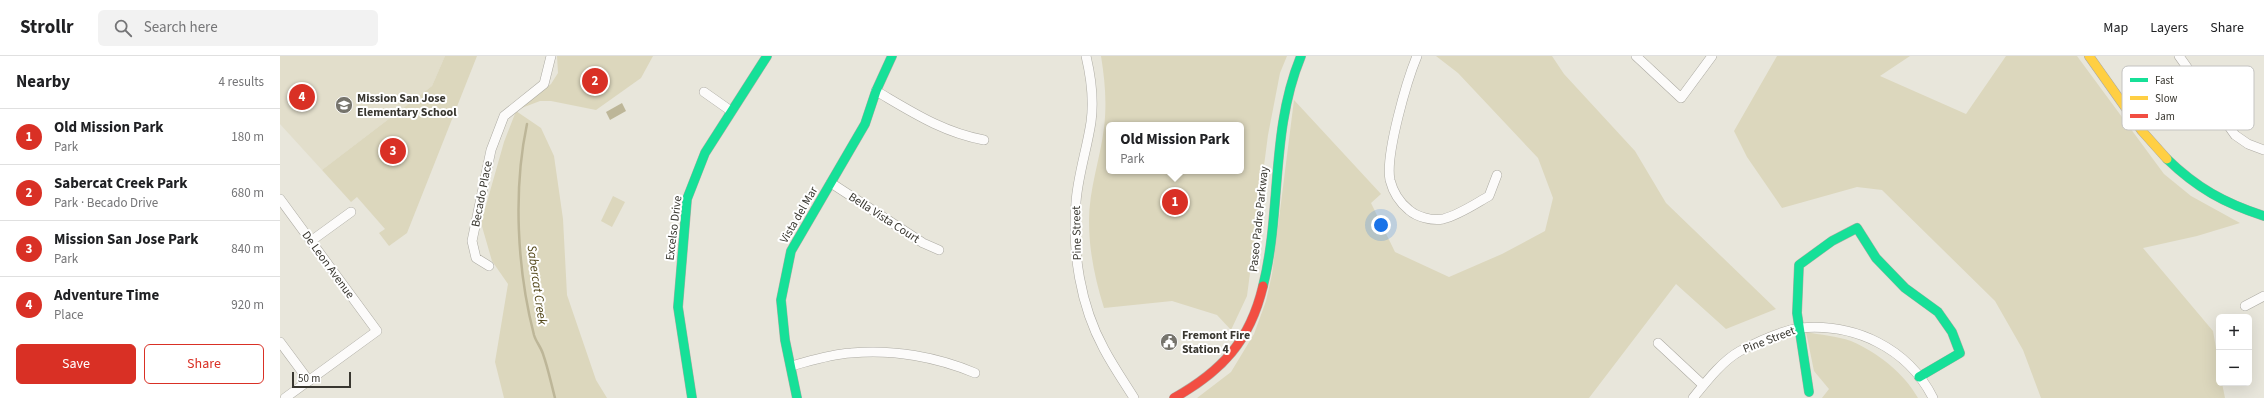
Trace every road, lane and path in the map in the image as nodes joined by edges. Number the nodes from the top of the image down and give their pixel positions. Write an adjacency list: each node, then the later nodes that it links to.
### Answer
1 (551, 56): 27 (street, Becado Place)
2 (767, 56): 15 (street, Excelso Drive)
3 (892, 56): 12 (street, Vista del Mar)
4 (1086, 56): 42 (street, Pine Street)
5 (1301, 56): 43 (street, Paseo Padre Parkway)
6 (1417, 56): 20 (street)
7 (1636, 56): 8 (street)
8 (1712, 56)
9 (2089, 56): 14 (street)
10 (2179, 56): 11 (street)
11 (2186, 66)
12 (876, 91): 18 (street); 21 (street, Vista del Mar)
13 (704, 92): 15 (street)
14 (2122, 103)
15 (731, 111): 40 (street, Excelso Drive)
16 (2141, 130): 24 (street)
17 (2231, 130): 19 (street)
18 (984, 140)
19 (2264, 150)
20 (1497, 175)
21 (831, 183): 26 (street, Bella Vista Court); 33 (street, Vista del Mar)
22 (280, 199): 25 (street, De Leon Avenue)
23 (351, 212): 25 (street)
24 (2264, 216)
25 (311, 241): 36 (street, De Leon Avenue)
26 (938, 250)
27 (489, 266)
28 (2264, 296): 29 (street)
29 (2245, 306)
30 (1798, 328): 35 (street, Pine Street); 35 (street); 37 (street, Pine Street); 38 (street)
31 (280, 342): 36 (street)
32 (1658, 343): 37 (street)
33 (791, 366): 34 (street); 41 (street, Vista del Mar)
34 (975, 373)
35 (1919, 376): 45 (street, Pine Street)
36 (309, 380): 39 (street)
37 (1703, 385): 44 (street, Pine Street)
38 (1809, 392)
39 (285, 398)
40 (692, 398)
41 (797, 398)
42 (1134, 398)
43 (1174, 398)
44 (1693, 398)
45 (1933, 398)

